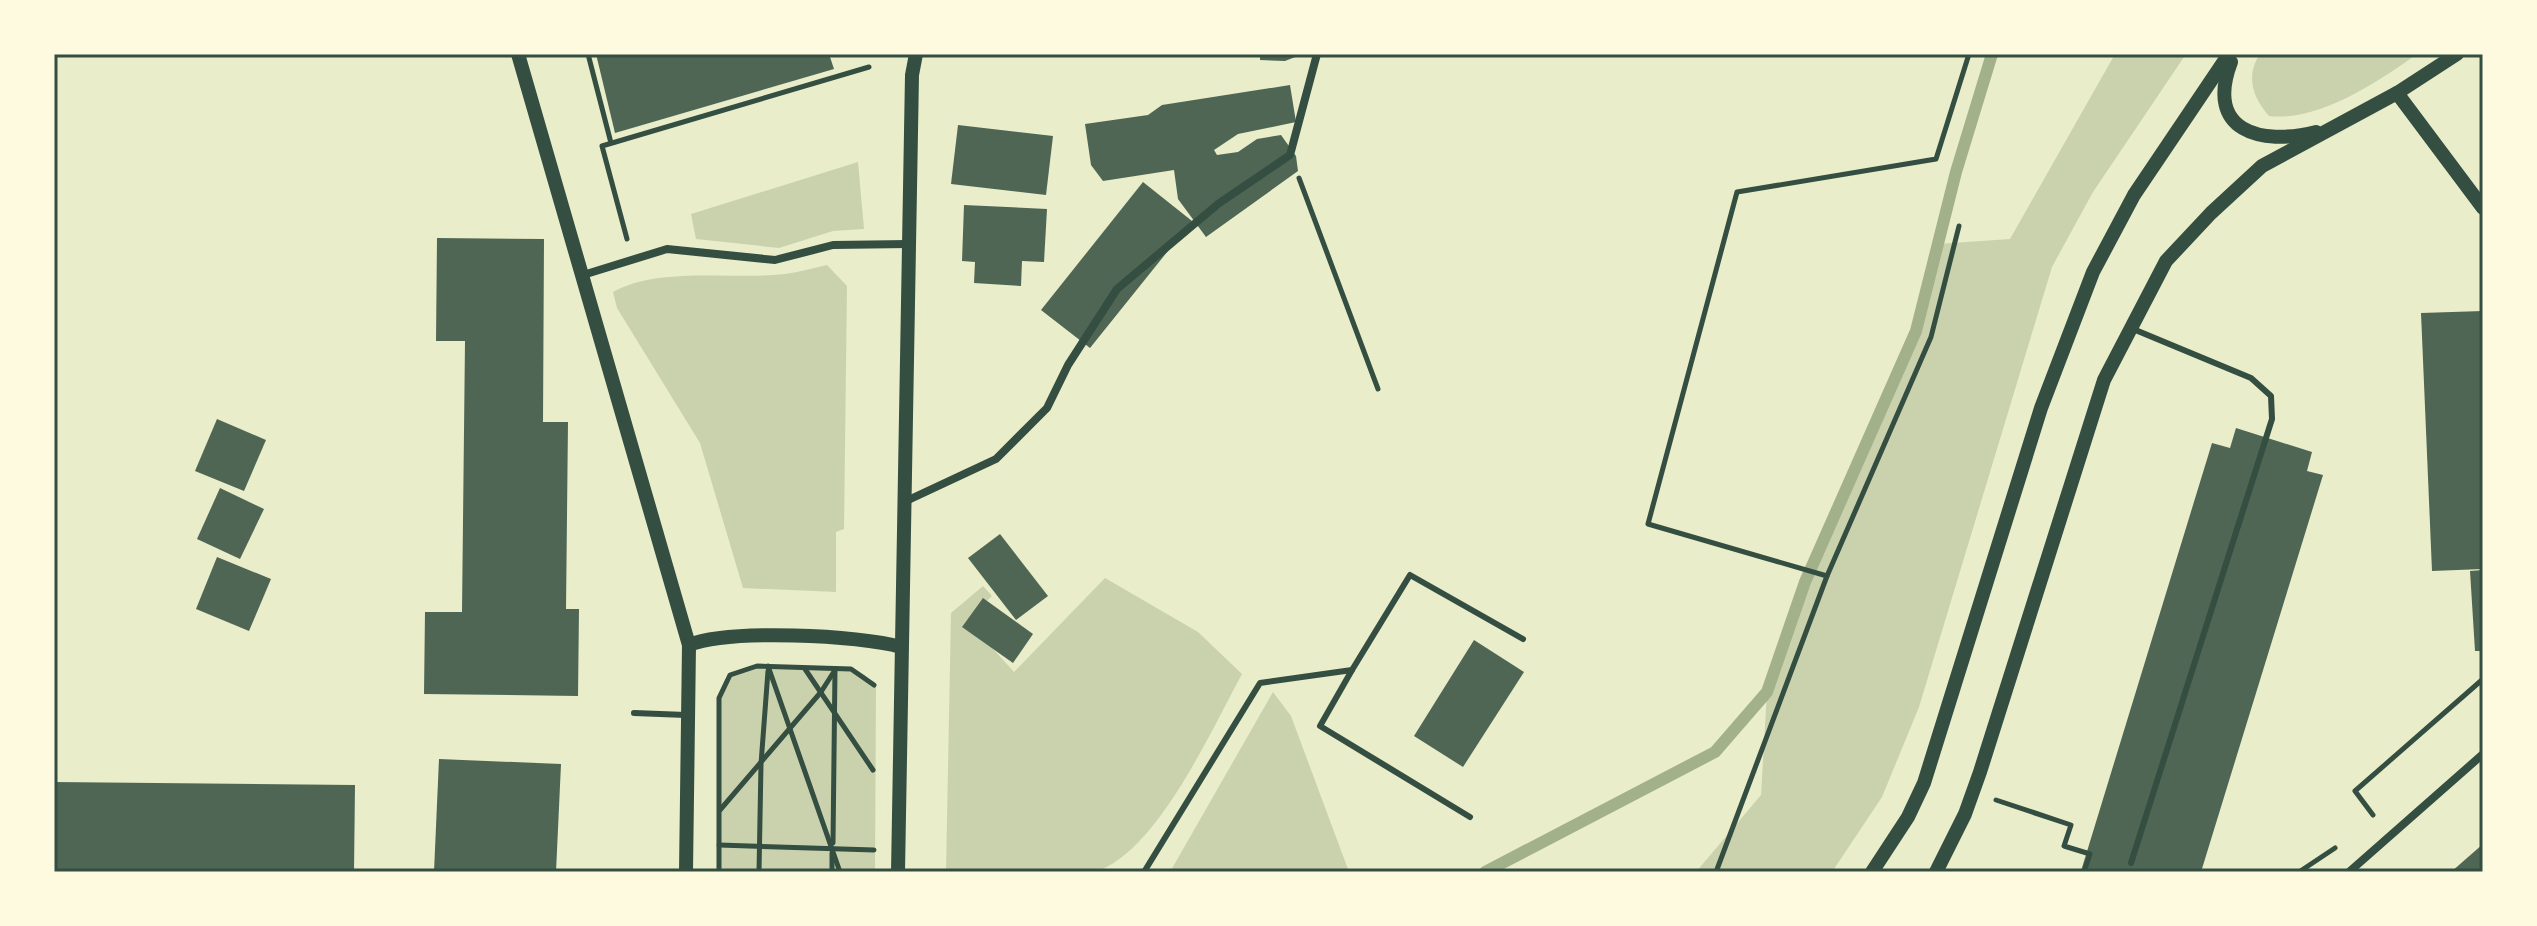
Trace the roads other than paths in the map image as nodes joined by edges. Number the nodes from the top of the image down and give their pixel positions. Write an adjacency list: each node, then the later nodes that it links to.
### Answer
1 (518, 54): 10 (street)
2 (916, 54): 9 (street)
3 (1317, 54): 12 (street)
4 (2232, 54): 7 (street); 25 (street)
5 (2457, 54): 6 (street)
6 (2397, 93): 7 (street); 8 (street)
7 (2335, 127): 11 (street)
8 (2483, 208)
9 (908, 244): 10 (street); 12 (street)
10 (583, 275): 14 (street)
11 (2129, 328): 21 (lane); 26 (street)
12 (903, 502): 15 (street)
13 (1523, 639): 16 (lane)
14 (689, 645): 15 (street); 18 (street)
15 (901, 647): 23 (street)
16 (1352, 670): 20 (lane); 24 (lane)
17 (634, 713): 18 (lane)
18 (688, 715): 22 (street)
19 (2483, 754): 27 (street)
20 (1470, 817)
21 (2131, 863)
22 (686, 872)
23 (898, 872)
24 (1144, 872)
25 (1872, 872)
26 (1936, 872)
27 (2349, 872)

